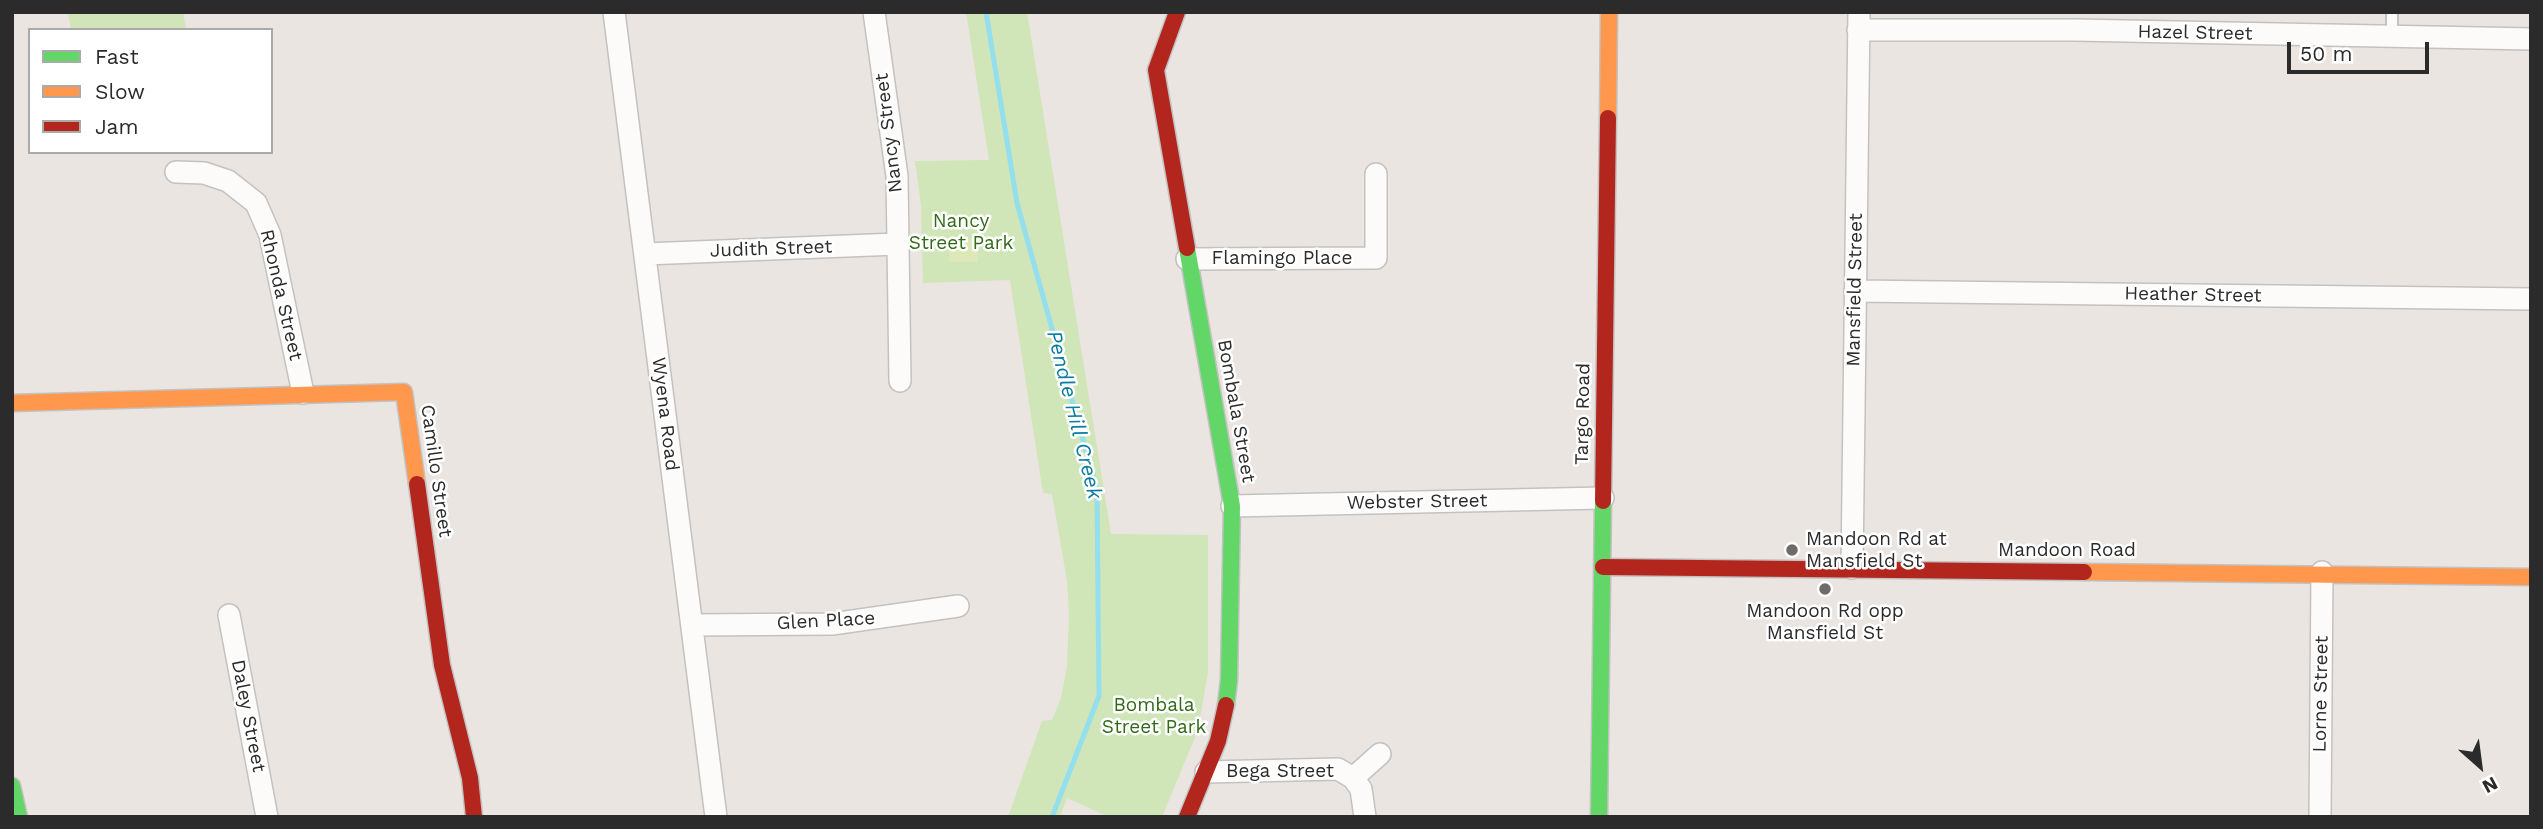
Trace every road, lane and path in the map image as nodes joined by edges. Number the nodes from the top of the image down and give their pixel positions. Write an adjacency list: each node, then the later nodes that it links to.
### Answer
1 (614, 12): 13 (street, Wyena Road)
2 (874, 12): 12 (street, Nancy Street)
3 (1177, 12): 14 (street, Bombala Street)
4 (1609, 12): 20 (street, Targo Road)
5 (2392, 12): 8 (lane)
6 (1858, 21): 7 (street, Hazel Street); 15 (street, Mansfield Street)
7 (2075, 21): 8 (street, Hazel Street)
8 (2392, 38): 9 (street, Hazel Street)
9 (2531, 39)
10 (176, 172): 18 (street, Rhonda Street)
11 (1376, 174): 14 (street, Flamingo Place)
12 (897, 244): 13 (street, Judith Street); 17 (street, Nancy Street)
13 (645, 254): 28 (street, Wyena Road)
14 (1187, 259): 21 (street, Bombala Street)
15 (1855, 291): 16 (street, Heather Street); 23 (street, Mansfield Street)
16 (2531, 299)
17 (900, 380)
18 (303, 393): 19 (street, Camillo Street); 35 (street, Camillo Street)
19 (12, 403)
20 (1603, 498): 21 (street, Webster Street); 22 (street, Targo Road)
21 (1232, 506): 30 (street, Bombala Street)
22 (1603, 567): 23 (street, Mandoon Road); 39 (street, Targo Road)
23 (1852, 568): 24 (street, Mandoon Road)
24 (2322, 572): 25 (street, Mandoon Road); 40 (street, Lorne Street)
25 (2531, 577)
26 (958, 607): 28 (street, Glen Place)
27 (229, 615): 34 (street, Daley Street)
28 (692, 625): 36 (street, Wyena Road)
29 (1380, 754): 31 (street, Bega Street)
30 (1206, 772): 31 (street, Bega Street); 37 (street, Bombala Street)
31 (1353, 778): 38 (street, Bega Street)
32 (12, 786): 33 (street)
33 (19, 817)
34 (267, 817)
35 (474, 817)
36 (716, 817)
37 (1187, 817)
38 (1365, 817)
39 (1599, 817)
40 (2320, 817)

